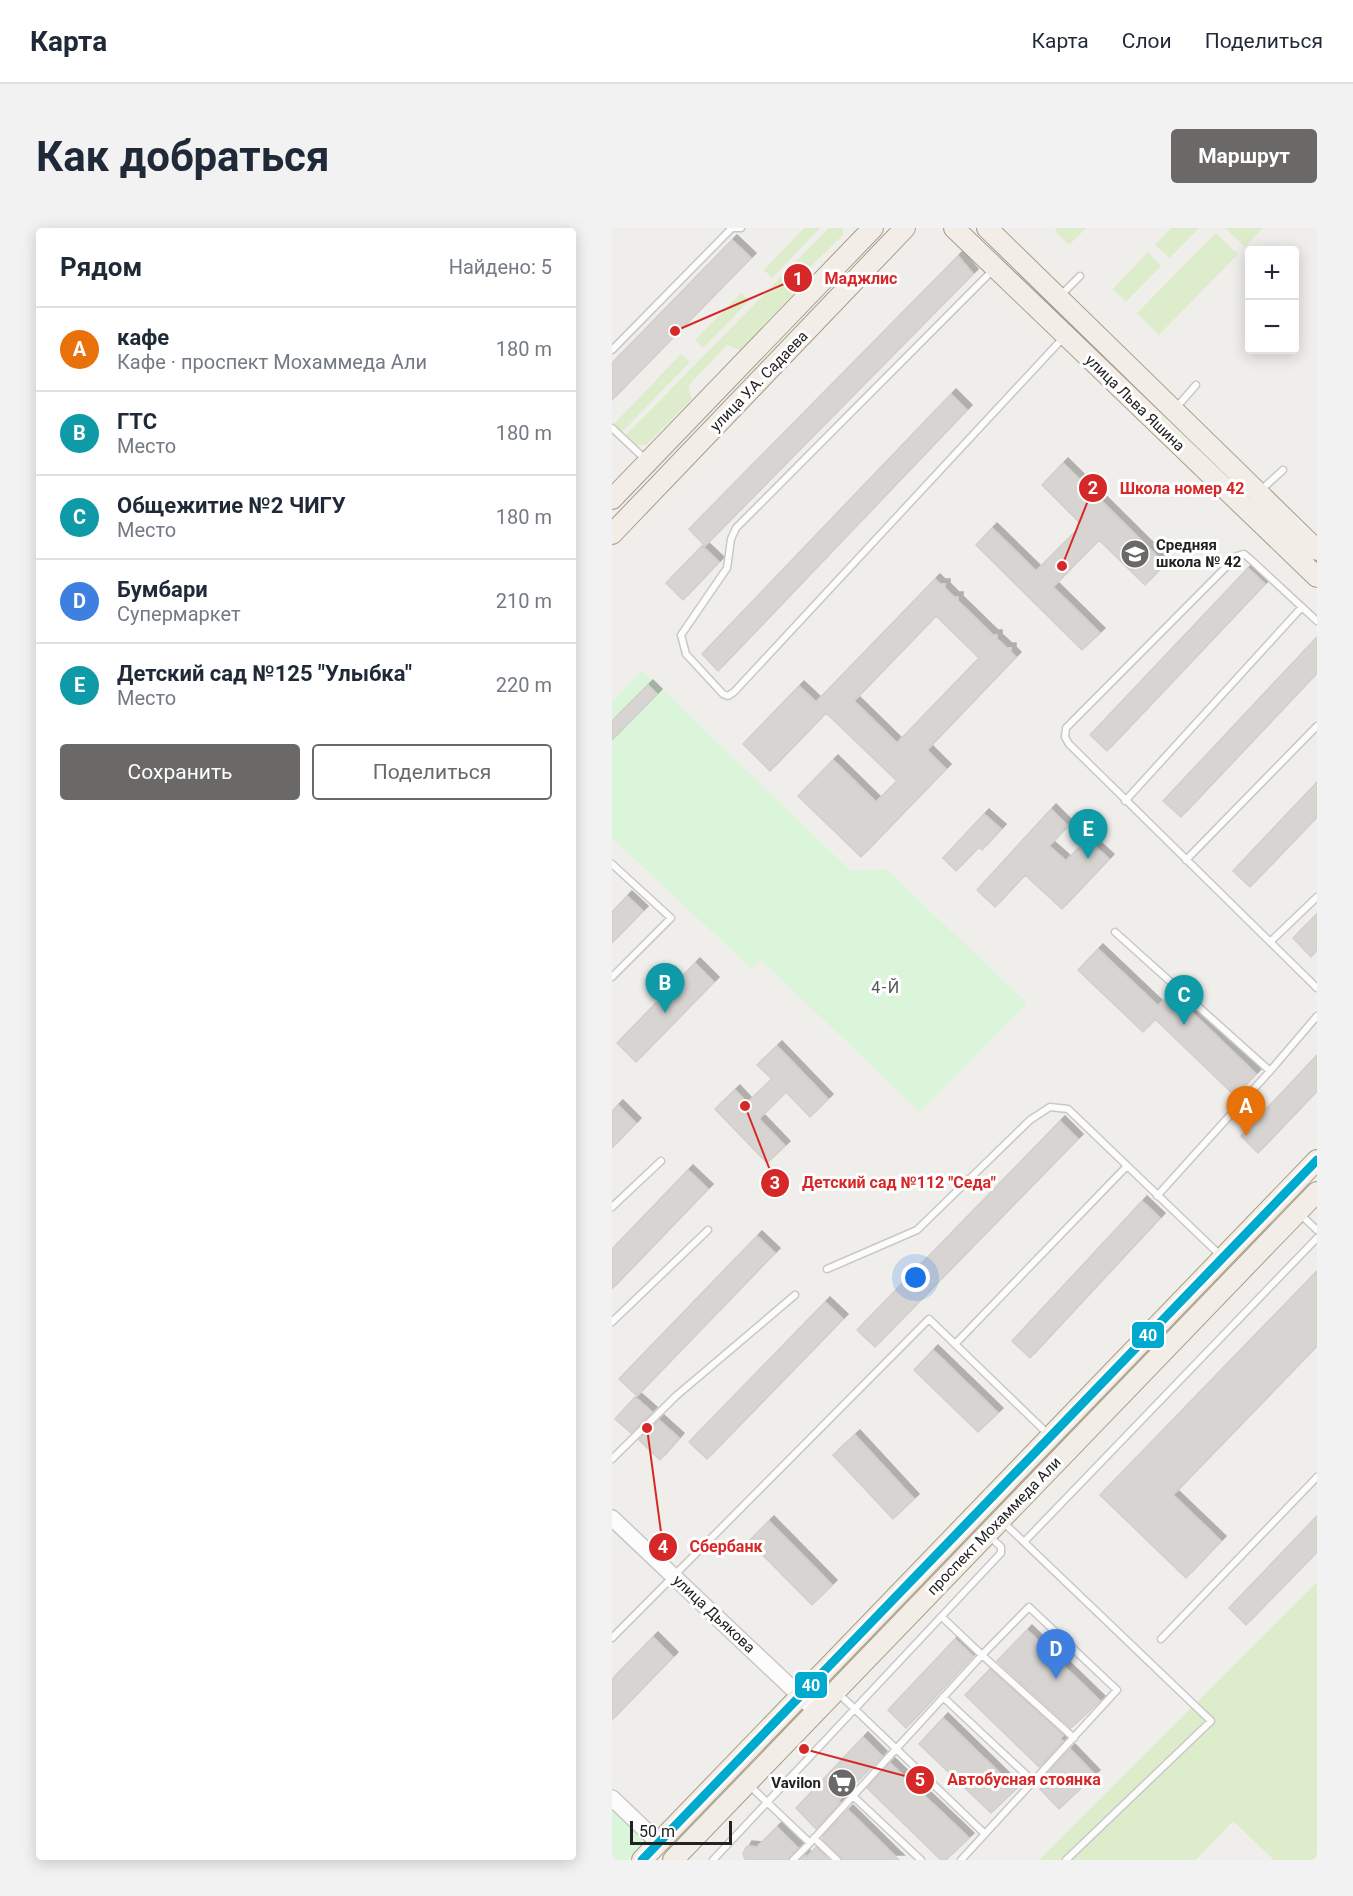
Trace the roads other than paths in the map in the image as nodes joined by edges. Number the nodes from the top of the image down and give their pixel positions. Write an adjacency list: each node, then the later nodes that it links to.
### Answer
1 (730, 228): 2 (lane); 11 (lane)
2 (741, 228)
3 (873, 228): 15 (main road, улица У.А. Садаева)
4 (905, 228): 19 (main road, улица У.А. Садаева)
5 (954, 228): 7 (main road, улица Льва Яшина)
6 (987, 228): 9 (main road, улица Льва Яшина)
7 (995, 268): 10 (main road, улица Льва Яшина); 10 (lane)
8 (1080, 276): 9 (lane)
9 (1058, 298): 13 (main road, улица Льва Яшина)
10 (1065, 335): 21 (main road, улица Льва Яшина)
11 (612, 350)
12 (1196, 386): 13 (lane)
13 (1174, 410): 17 (main road, улица Льва Яшина)
14 (612, 428): 15 (lane)
15 (648, 462): 18 (main road, улица У.А. Садаева)
16 (1283, 470): 17 (lane)
17 (1258, 492): 20 (main road, улица Льва Яшина)
18 (612, 499)
19 (612, 534)
20 (1317, 550)
21 (1317, 578)
22 (1302, 608): 23 (lane); 25 (lane); 25 (lane)
23 (1317, 621)
24 (1317, 726): 26 (lane)
25 (1125, 801): 26 (lane)
26 (1186, 860): 30 (lane)
27 (612, 864): 31 (lane)
28 (1317, 897): 30 (lane)
29 (1115, 932): 34 (lane)
30 (1270, 942): 32 (lane)
31 (612, 977)
32 (1317, 988)
33 (1317, 1016): 34 (lane)
34 (1270, 1071): 39 (lane)
35 (1317, 1160): 45 (main road, проспект Мохаммеда Али)
36 (661, 1161): 40 (lane)
37 (1126, 1167): 39 (lane); 46 (lane); 49 (lane)
38 (1317, 1192): 41 (main road, проспект Мохаммеда Али)
39 (1157, 1196): 45 (lane)
40 (612, 1207)
41 (1298, 1212): 43 (lane); 54 (main road, проспект Мохаммеда Али)
42 (708, 1230): 48 (lane)
43 (1317, 1230)
44 (1317, 1239): 56 (lane)
45 (1222, 1258): 50 (main road, проспект Мохаммеда Али)
46 (827, 1269)
47 (795, 1295): 51 (lane)
48 (612, 1322)
49 (956, 1343): 50 (lane); 57 (lane)
50 (1049, 1436): 63 (main road, проспект Мохаммеда Али)
51 (612, 1459)
52 (1317, 1477): 60 (lane)
53 (612, 1518): 57 (street, улица Дьякова)
54 (1001, 1520): 55 (main road, проспект Мохаммеда Али); 56 (lane)
55 (987, 1534): 58 (lane); 62 (main road, проспект Мохаммеда Али)
56 (1024, 1542): 84 (lane)
57 (674, 1577): 59 (lane); 63 (street, улица Дьякова)
58 (942, 1617): 61 (lane); 65 (lane)
59 (612, 1638)
60 (1161, 1640)
61 (982, 1655): 64 (lane); 67 (lane); 67 (lane)
62 (836, 1691): 65 (lane); 66 (main road, проспект Мохаммеда Али)
63 (799, 1695): 66 (street, улица Дьякова); 76 (main road, проспект Мохаммеда Али)
64 (943, 1697): 68 (lane); 69 (lane)
65 (855, 1709): 68 (lane); 73 (lane)
66 (816, 1711): 70 (main road, проспект Мохаммеда Али)
67 (1074, 1738): 69 (lane)
68 (896, 1749): 71 (lane); 74 (lane)
69 (1034, 1782): 74 (lane)
70 (747, 1783): 73 (lane); 78 (main road, проспект Мохаммеда Али)
71 (853, 1796): 75 (lane); 82 (lane)
72 (612, 1798): 76 (street)
73 (767, 1802): 75 (lane); 79 (lane)
74 (985, 1834): 83 (lane)
75 (812, 1840): 80 (lane); 81 (lane)
76 (658, 1843): 77 (main road, проспект Мохаммеда Али)
77 (642, 1860)
78 (672, 1860)
79 (713, 1860)
80 (793, 1860)
81 (837, 1860)
82 (921, 1860)
83 (961, 1860)
84 (1066, 1860)

